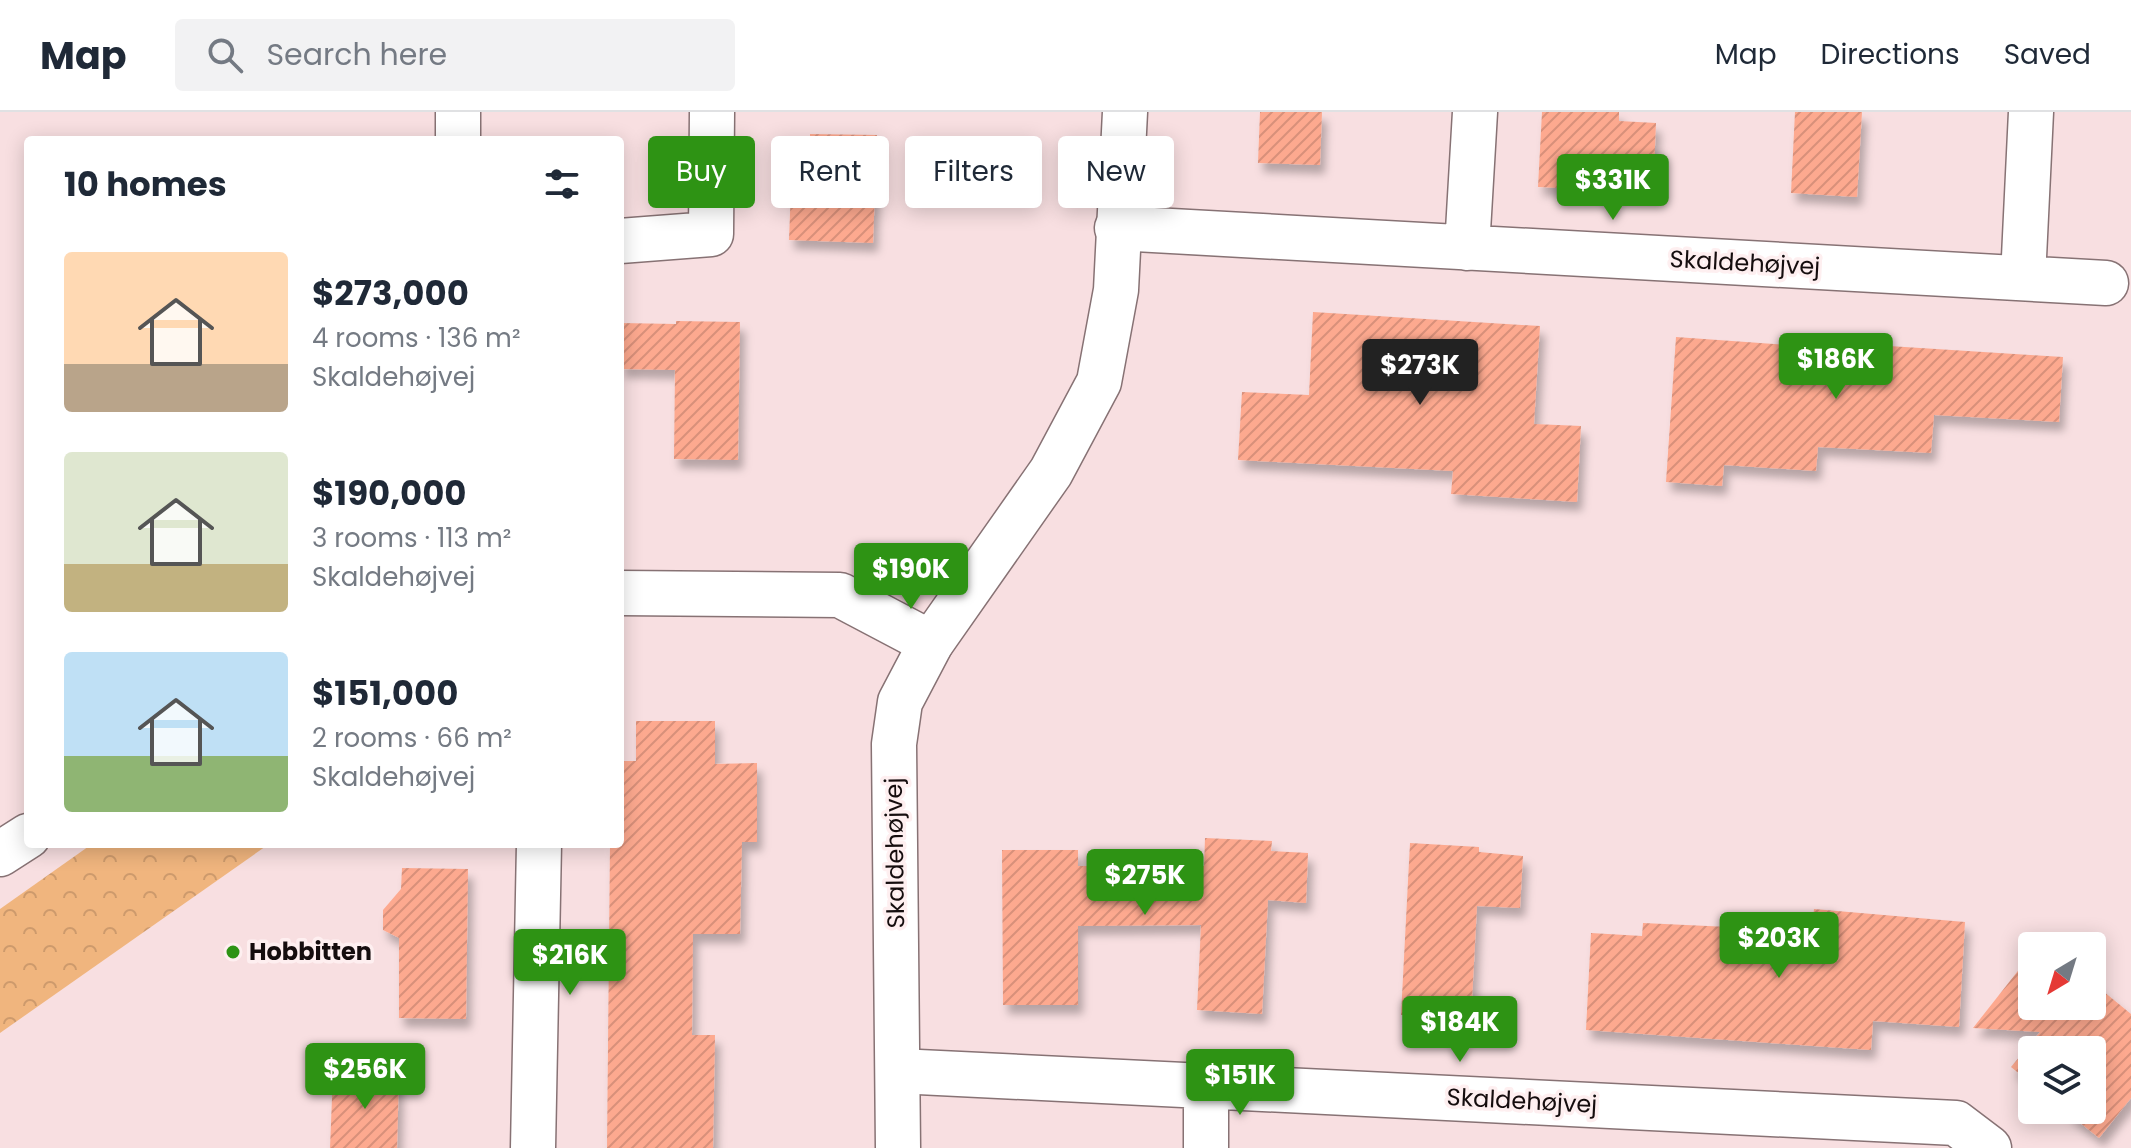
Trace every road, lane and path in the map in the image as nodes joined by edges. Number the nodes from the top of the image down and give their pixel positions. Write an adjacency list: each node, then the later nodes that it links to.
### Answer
1 (458, 112): 6 (street)
2 (712, 112): 8 (street)
3 (1125, 112): 7 (street, Skaldehøjvej)
4 (1475, 112): 9 (street)
5 (2031, 112): 10 (street)
6 (458, 136)
7 (1117, 228): 9 (street, Skaldehøjvej); 13 (street, Skaldehøjvej)
8 (624, 241)
9 (1467, 248): 10 (street, Skaldehøjvej)
10 (2023, 278): 11 (street, Skaldehøjvej)
11 (2106, 283)
12 (624, 593): 13 (street)
13 (931, 643): 17 (street, Skaldehøjvej)
14 (24, 839): 16 (street)
15 (539, 848): 20 (street)
16 (0, 854)
17 (898, 1071): 18 (street, Skaldehøjvej); 21 (street, Skaldehøjvej)
18 (1206, 1086): 19 (street, Skaldehøjvej); 22 (street)
19 (1838, 1133): 23 (street, Skaldehøjvej)
20 (533, 1148)
21 (898, 1148)
22 (1206, 1148)
23 (1989, 1148)

